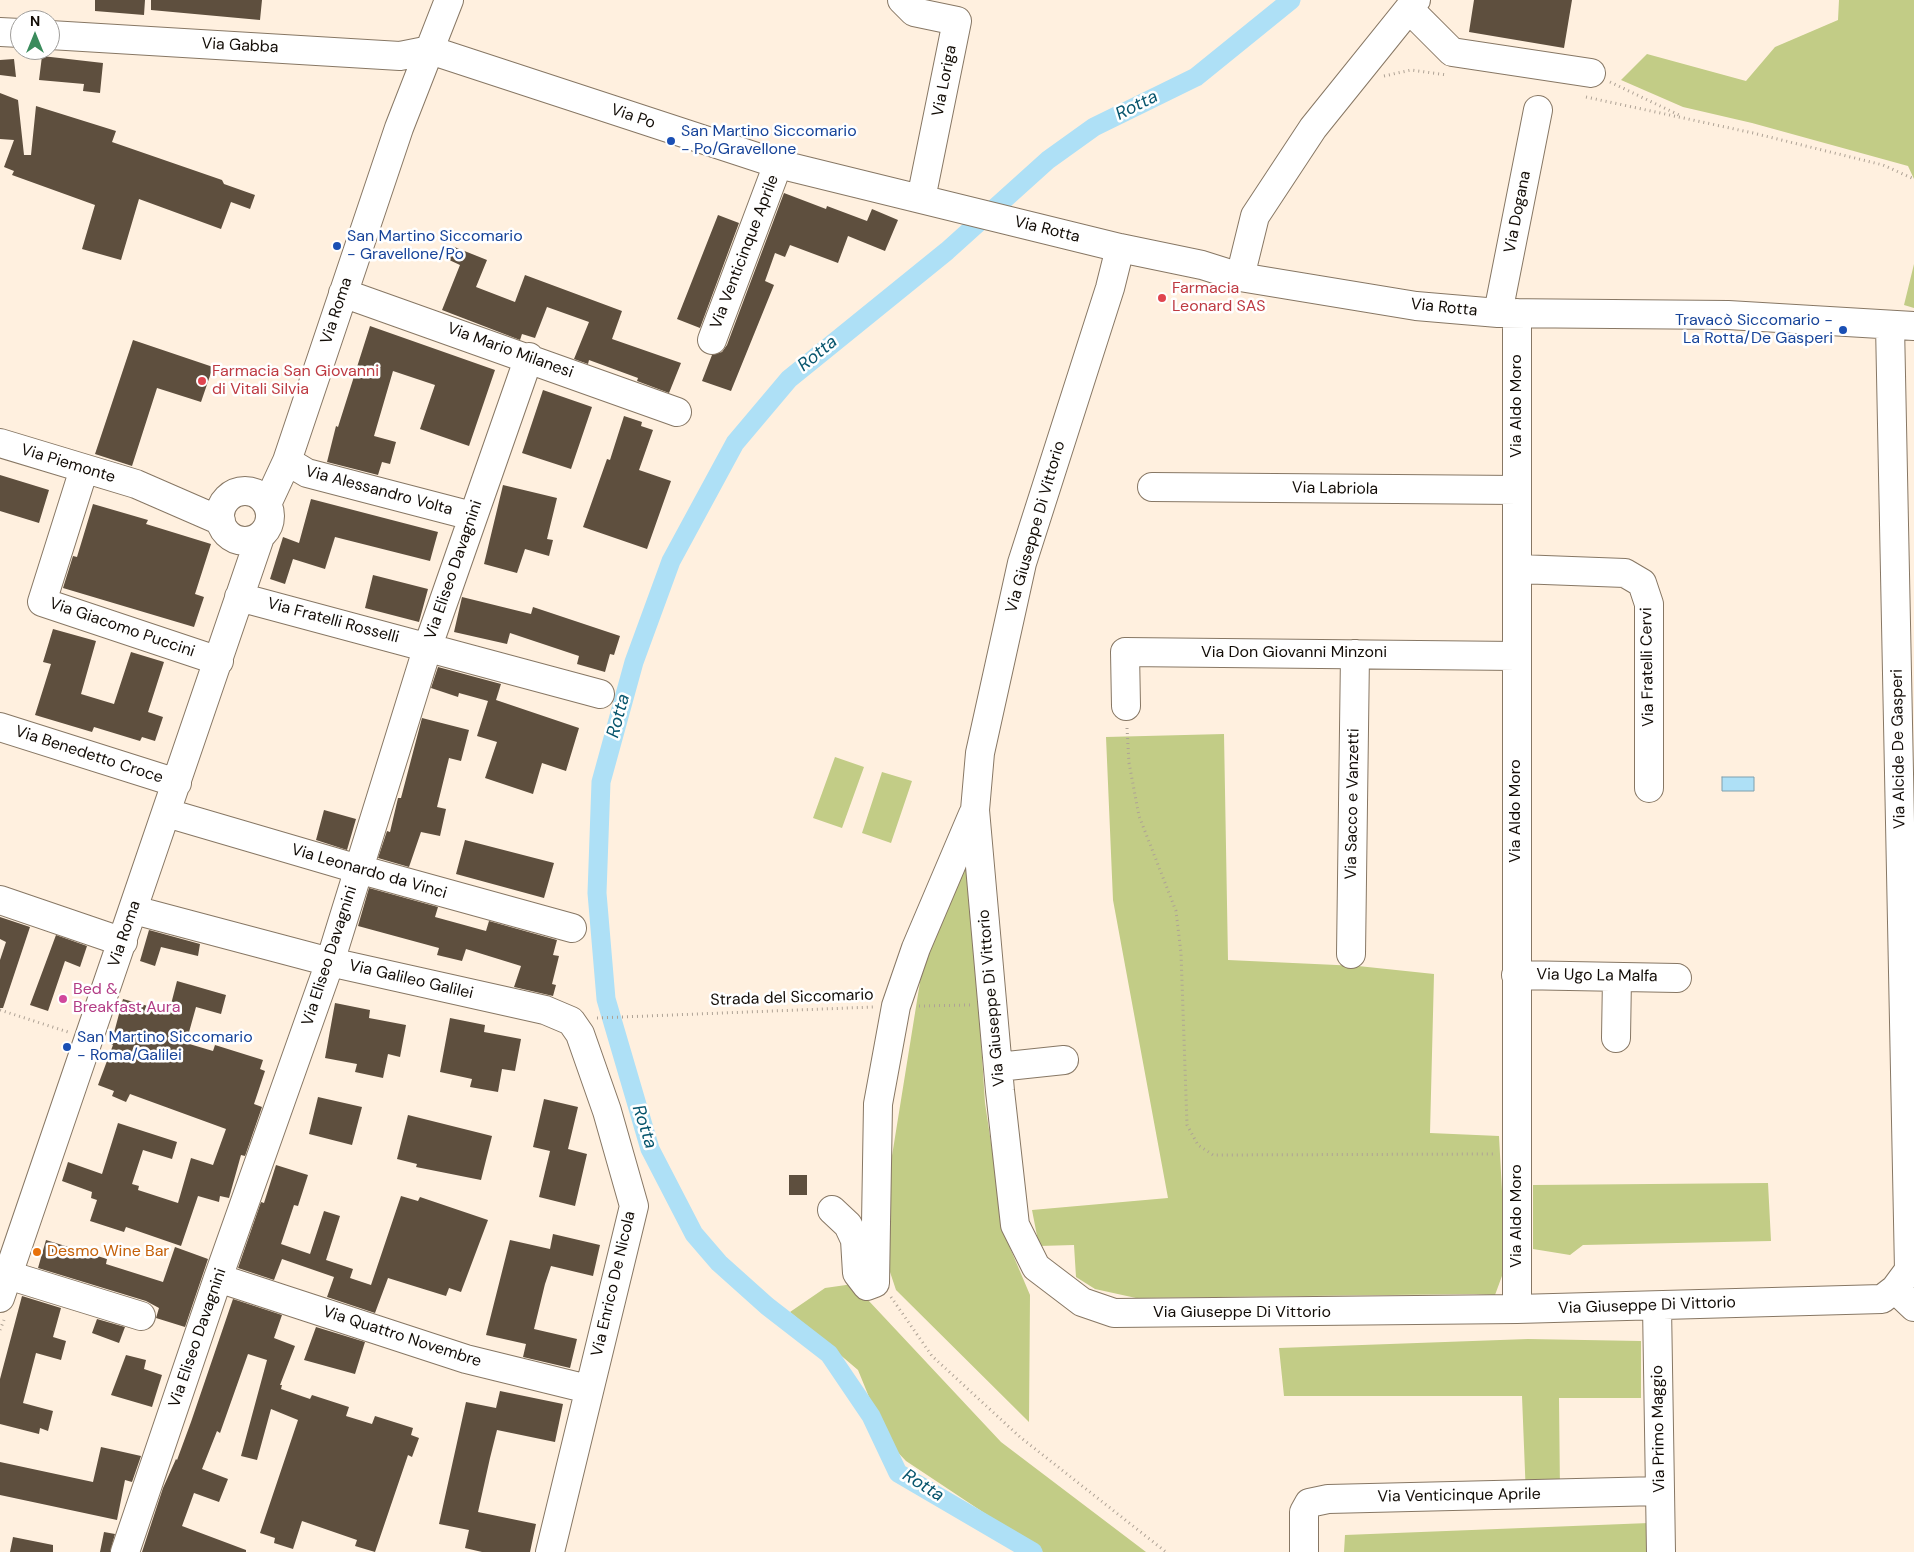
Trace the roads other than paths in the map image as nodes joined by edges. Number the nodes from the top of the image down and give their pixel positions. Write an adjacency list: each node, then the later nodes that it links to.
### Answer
1 (449, 0): 5 (street, Via Roma)
2 (902, 0): 9 (street, Via Loriga)
3 (1413, 4): 6 (street); 12 (street)
4 (60, 36): 5 (street, Via Gabba)
5 (430, 50): 8 (street, Via Po); 13 (street, Via Roma)
6 (1591, 73)
7 (1538, 110): 14 (street, Via Dogana)
8 (778, 164): 9 (street, Via Po); 16 (street, Via Venticinque Aprile)
9 (921, 199): 10 (street, Via Po)
10 (983, 214): 11 (street, Via Rotta)
11 (1120, 248): 12 (street, Via Rotta); 39 (street, Via Giuseppe Di Vittorio)
12 (1240, 276): 14 (street, Via Rotta)
13 (343, 293): 17 (street, Via Mario Milanesi); 20 (street, Via Roma)
14 (1508, 313): 15 (street, Via Rotta); 23 (street, Via Aldo Moro)
15 (1902, 326): 58 (street, Via Alcide De Gasperi)
16 (712, 340)
17 (529, 357): 18 (street, Via Mario Milanesi); 26 (street, Via Eliseo Davagnini)
18 (678, 412)
19 (0, 443): 21 (street, Via Piemonte)
20 (287, 461): 24 (street, Via Roma); 25 (street); 26 (street, Via Alessandro Volta)
21 (84, 469): 25 (street, Via Piemonte); 33 (street, Via Giacomo Puccini)
22 (1152, 487): 23 (street, Via Labriola)
23 (1517, 490): 28 (street, Via Aldo Moro)
24 (267, 504): 25 (street); 27 (street)
25 (230, 511): 27 (street); 29 (street, Via Roma)
26 (472, 516): 30 (street, Via Eliseo Davagnini)
27 (260, 536): 29 (street, Via Roma)
28 (1518, 569): 32 (street, Via Aldo Moro); 38 (street, Via Fratelli Cervi)
29 (239, 597): 30 (street, Via Fratelli Rosselli); 33 (street, Via Roma)
30 (428, 646): 34 (street, Via Fratelli Rosselli); 41 (street, Via Eliseo Davagnini)
31 (1355, 654): 32 (street, Via Don Giovanni Minzoni); 35 (street, Via Don Giovanni Minzoni); 46 (street, Via Sacco e Vanzetti)
32 (1516, 656): 48 (street, Via Aldo Moro)
33 (219, 661): 37 (street, Via Roma)
34 (600, 694)
35 (1126, 706)
36 (0, 727): 37 (street, Via Benedetto Croce)
37 (177, 783): 40 (street, Via Roma)
38 (1649, 788)
39 (975, 810): 54 (street, Via Giuseppe Di Vittorio); 55 (street, Via Giuseppe Di Vittorio)
40 (167, 813): 41 (street, Via Leonardo da Vinci); 43 (street, Via Roma)
41 (358, 869): 44 (street, Via Leonardo da Vinci); 47 (street, Via Eliseo Davagnini)
42 (0, 900): 45 (street)
43 (134, 910): 45 (street, Via Roma); 47 (street, Via Galileo Galilei)
44 (572, 928)
45 (123, 942): 57 (street, Via Roma)
46 (1351, 954)
47 (330, 962): 51 (street, Via Galileo Galilei); 56 (street, Via Eliseo Davagnini)
48 (1516, 975): 49 (street, Via Ugo La Malfa); 60 (street, Via Aldo Moro)
49 (1617, 977): 50 (street, Via Ugo La Malfa); 52 (street)
50 (1677, 978)
51 (581, 1020): 62 (street, Via Enrico De Nicola)
52 (1616, 1038)
53 (1064, 1060): 54 (street)
54 (998, 1067): 60 (street, Via Giuseppe Di Vittorio)
55 (832, 1210)
56 (218, 1278): 62 (street, Via Quattro Novembre); 64 (street, Via Eliseo Davagnini)
57 (4, 1286): 61 (street)
58 (1904, 1298): 59 (street, Via Giuseppe Di Vittorio)
59 (1657, 1306): 60 (street, Via Giuseppe Di Vittorio); 63 (street, Via Primo Maggio)
60 (1517, 1309)
61 (141, 1316)
62 (588, 1389): 65 (street, Via Enrico De Nicola)
63 (1660, 1491): 66 (street, Via Venticinque Aprile); 67 (street, Via Primo Maggio)
64 (125, 1552)
65 (550, 1552)
66 (1304, 1552)
67 (1661, 1552)

